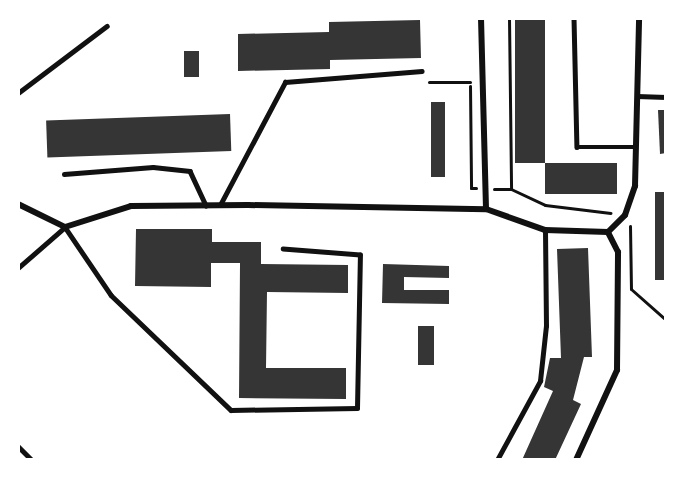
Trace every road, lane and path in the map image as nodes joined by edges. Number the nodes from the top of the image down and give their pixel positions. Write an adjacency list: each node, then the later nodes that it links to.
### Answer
1 (481, 18): 17 (street)
2 (509, 18): 18 (path)
3 (574, 18): 12 (lane)
4 (639, 18): 10 (street)
5 (107, 26): 9 (lane)
6 (422, 71): 16 (lane)
7 (429, 82): 8 (path)
8 (470, 82)
9 (18, 93)
10 (637, 96): 11 (lane); 12 (street)
11 (666, 97)
12 (636, 147): 18 (street)
13 (64, 174): 15 (lane)
14 (18, 204): 19 (street)
15 (206, 205): 16 (street); 19 (street)
16 (220, 205): 17 (street)
17 (486, 208): 20 (street)
18 (625, 215): 21 (street)
19 (65, 227): 22 (lane); 23 (lane)
20 (545, 230): 21 (street); 28 (lane)
21 (608, 232): 29 (street)
22 (283, 249)
23 (18, 268)
24 (631, 289): 25 (path)
25 (666, 320)
26 (18, 446): 27 (lane)
27 (32, 460)
28 (497, 460)
29 (576, 460)

